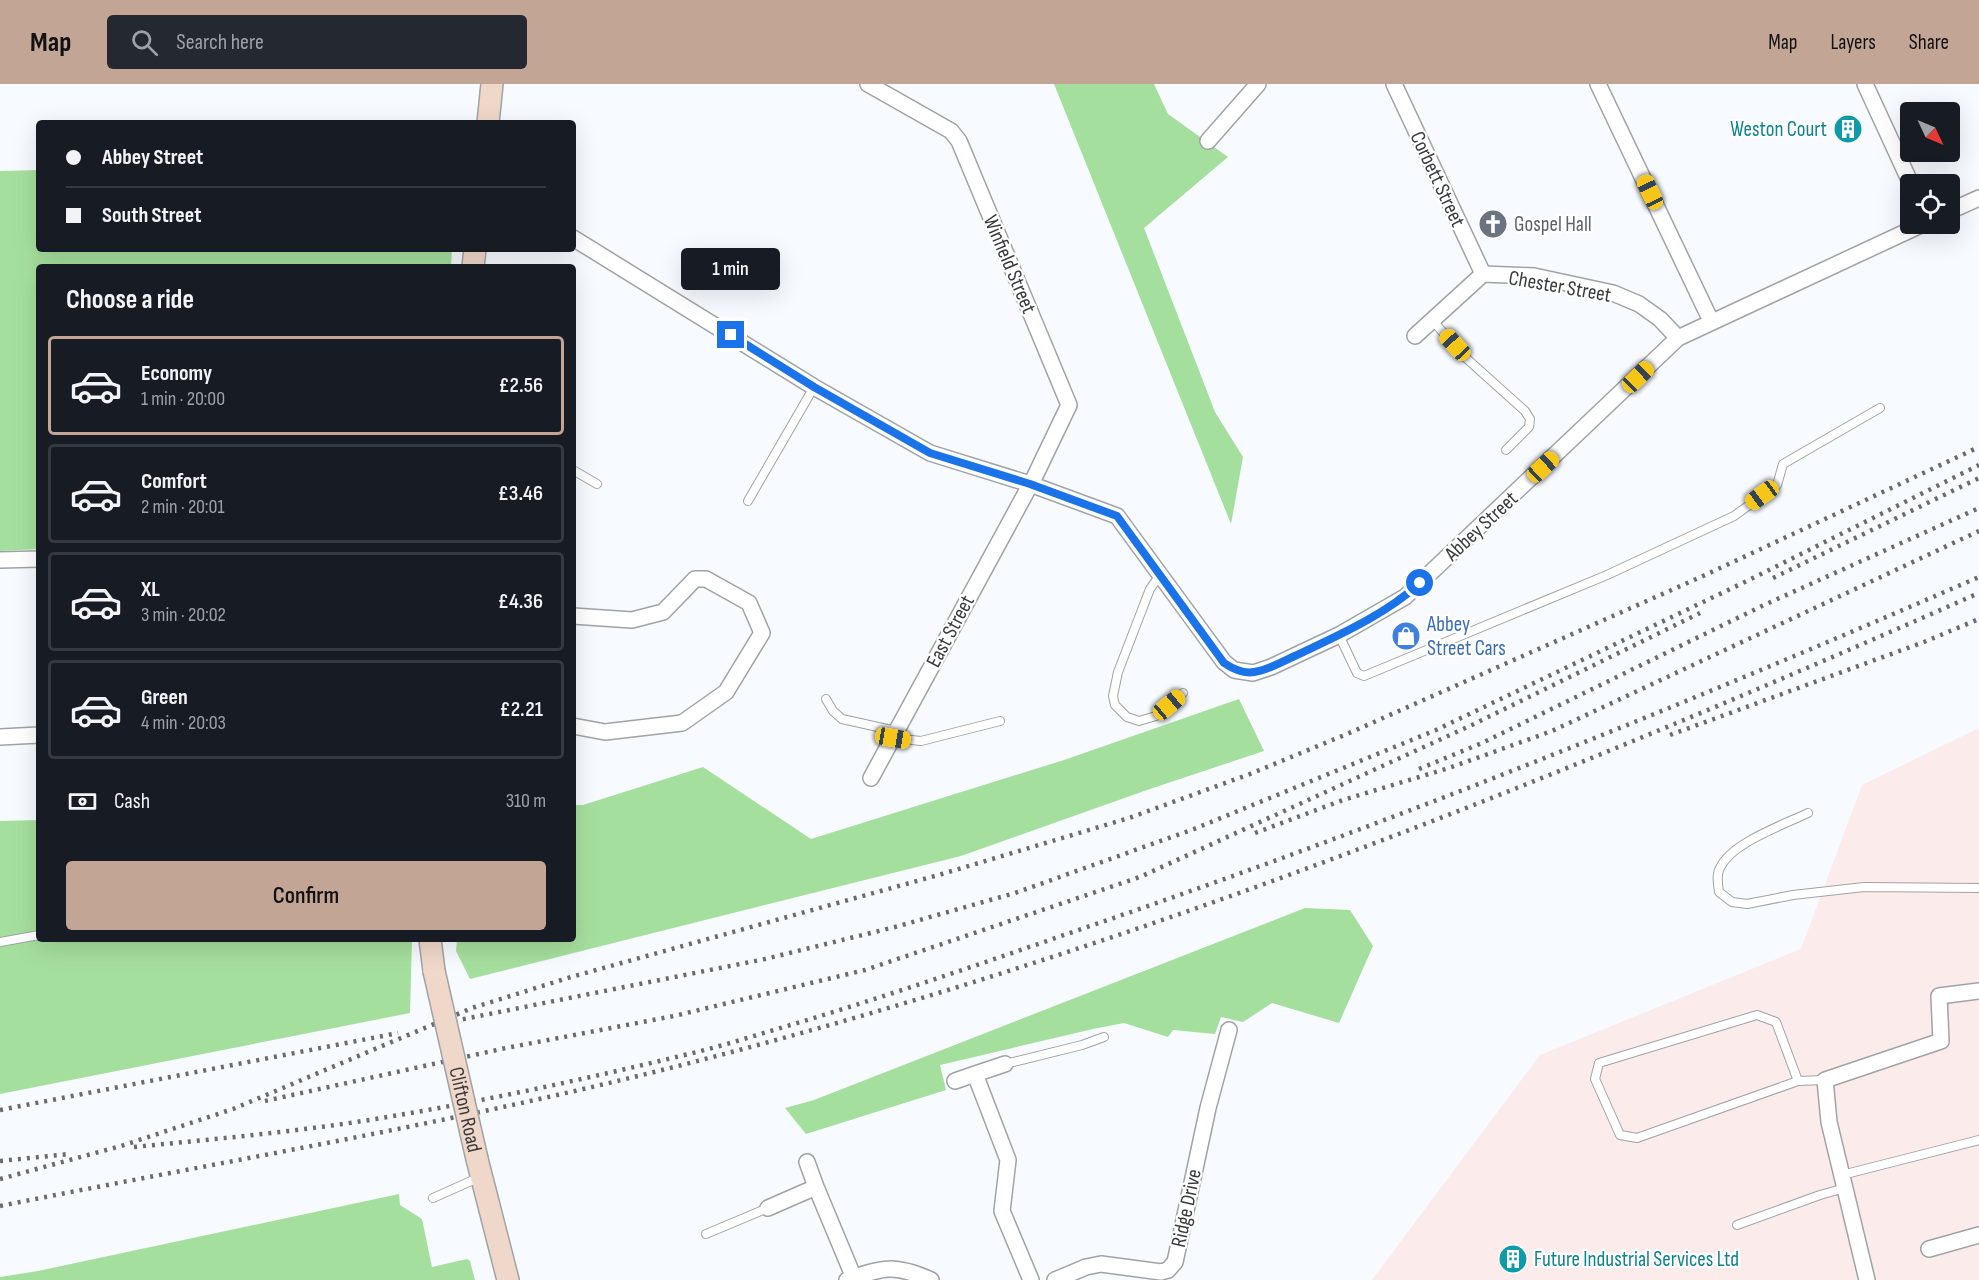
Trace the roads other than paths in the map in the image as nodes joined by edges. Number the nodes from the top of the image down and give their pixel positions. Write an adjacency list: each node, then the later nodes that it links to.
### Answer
1 (492, 84): 7 (street)
2 (868, 84): 24 (street, Winfield Street)
3 (1258, 84): 8 (street)
4 (1394, 84): 14 (street, Corbett Street)
5 (1599, 84): 16 (street)
6 (1865, 84): 9 (street)
7 (488, 120)
8 (1208, 141)
9 (1906, 174)
10 (1979, 198): 11 (street)
11 (1960, 207)
12 (1901, 234): 16 (street, Abbey Street)
13 (576, 240): 19 (street, Abbey Street)
14 (1483, 274): 15 (street, Chester Street); 18 (street, Chester Street)
15 (1432, 320): 17 (street, Chester Street); 21 (lane)
16 (1711, 321): 18 (street, Abbey Street)
17 (1415, 336)
18 (1678, 338): 30 (street, Abbey Street)
19 (814, 387): 24 (street, Abbey Street); 25 (lane)
20 (1880, 408): 30 (lane)
21 (1506, 450)
22 (576, 472): 23 (lane)
23 (597, 484)
24 (1030, 484): 28 (street, Abbey Street); 35 (street, East Street)
25 (748, 501)
26 (36, 559): 27 (street)
27 (0, 560)
28 (1161, 574): 30 (street, Abbey Street); 31 (lane)
29 (576, 616): 34 (street)
30 (1339, 635)
31 (1183, 693)
32 (826, 699): 35 (lane)
33 (1000, 721): 35 (lane)
34 (576, 727)
35 (895, 734): 38 (street, East Street)
36 (36, 735): 37 (street)
37 (0, 737)
38 (871, 778)
39 (1808, 813): 40 (lane)
40 (1979, 888)
41 (36, 936): 42 (lane)
42 (0, 942)
43 (430, 942): 54 (street, Clifton Road, bridge)
44 (1979, 991): 49 (street)
45 (1229, 1030): 67 (street, Ridge Drive)
46 (1104, 1037): 47 (lane)
47 (1005, 1064): 48 (street)
48 (975, 1074): 50 (street); 66 (street)
49 (1825, 1080): 51 (lane); 55 (street)
50 (955, 1081)
51 (1798, 1082): 51 (lane)
52 (1979, 1140): 55 (lane)
53 (807, 1162): 56 (street)
54 (479, 1167): 57 (lane); 64 (street, Clifton Road)
55 (1844, 1182): 59 (lane); 68 (street)
56 (816, 1187): 58 (street); 63 (street)
57 (433, 1198)
58 (768, 1208): 60 (lane)
59 (1737, 1225)
60 (705, 1234)
61 (1979, 1235): 62 (street)
62 (1929, 1249)
63 (851, 1279): 65 (street)
64 (508, 1280)
65 (931, 1280)
66 (1030, 1280)
67 (1055, 1280)
68 (1868, 1280)

